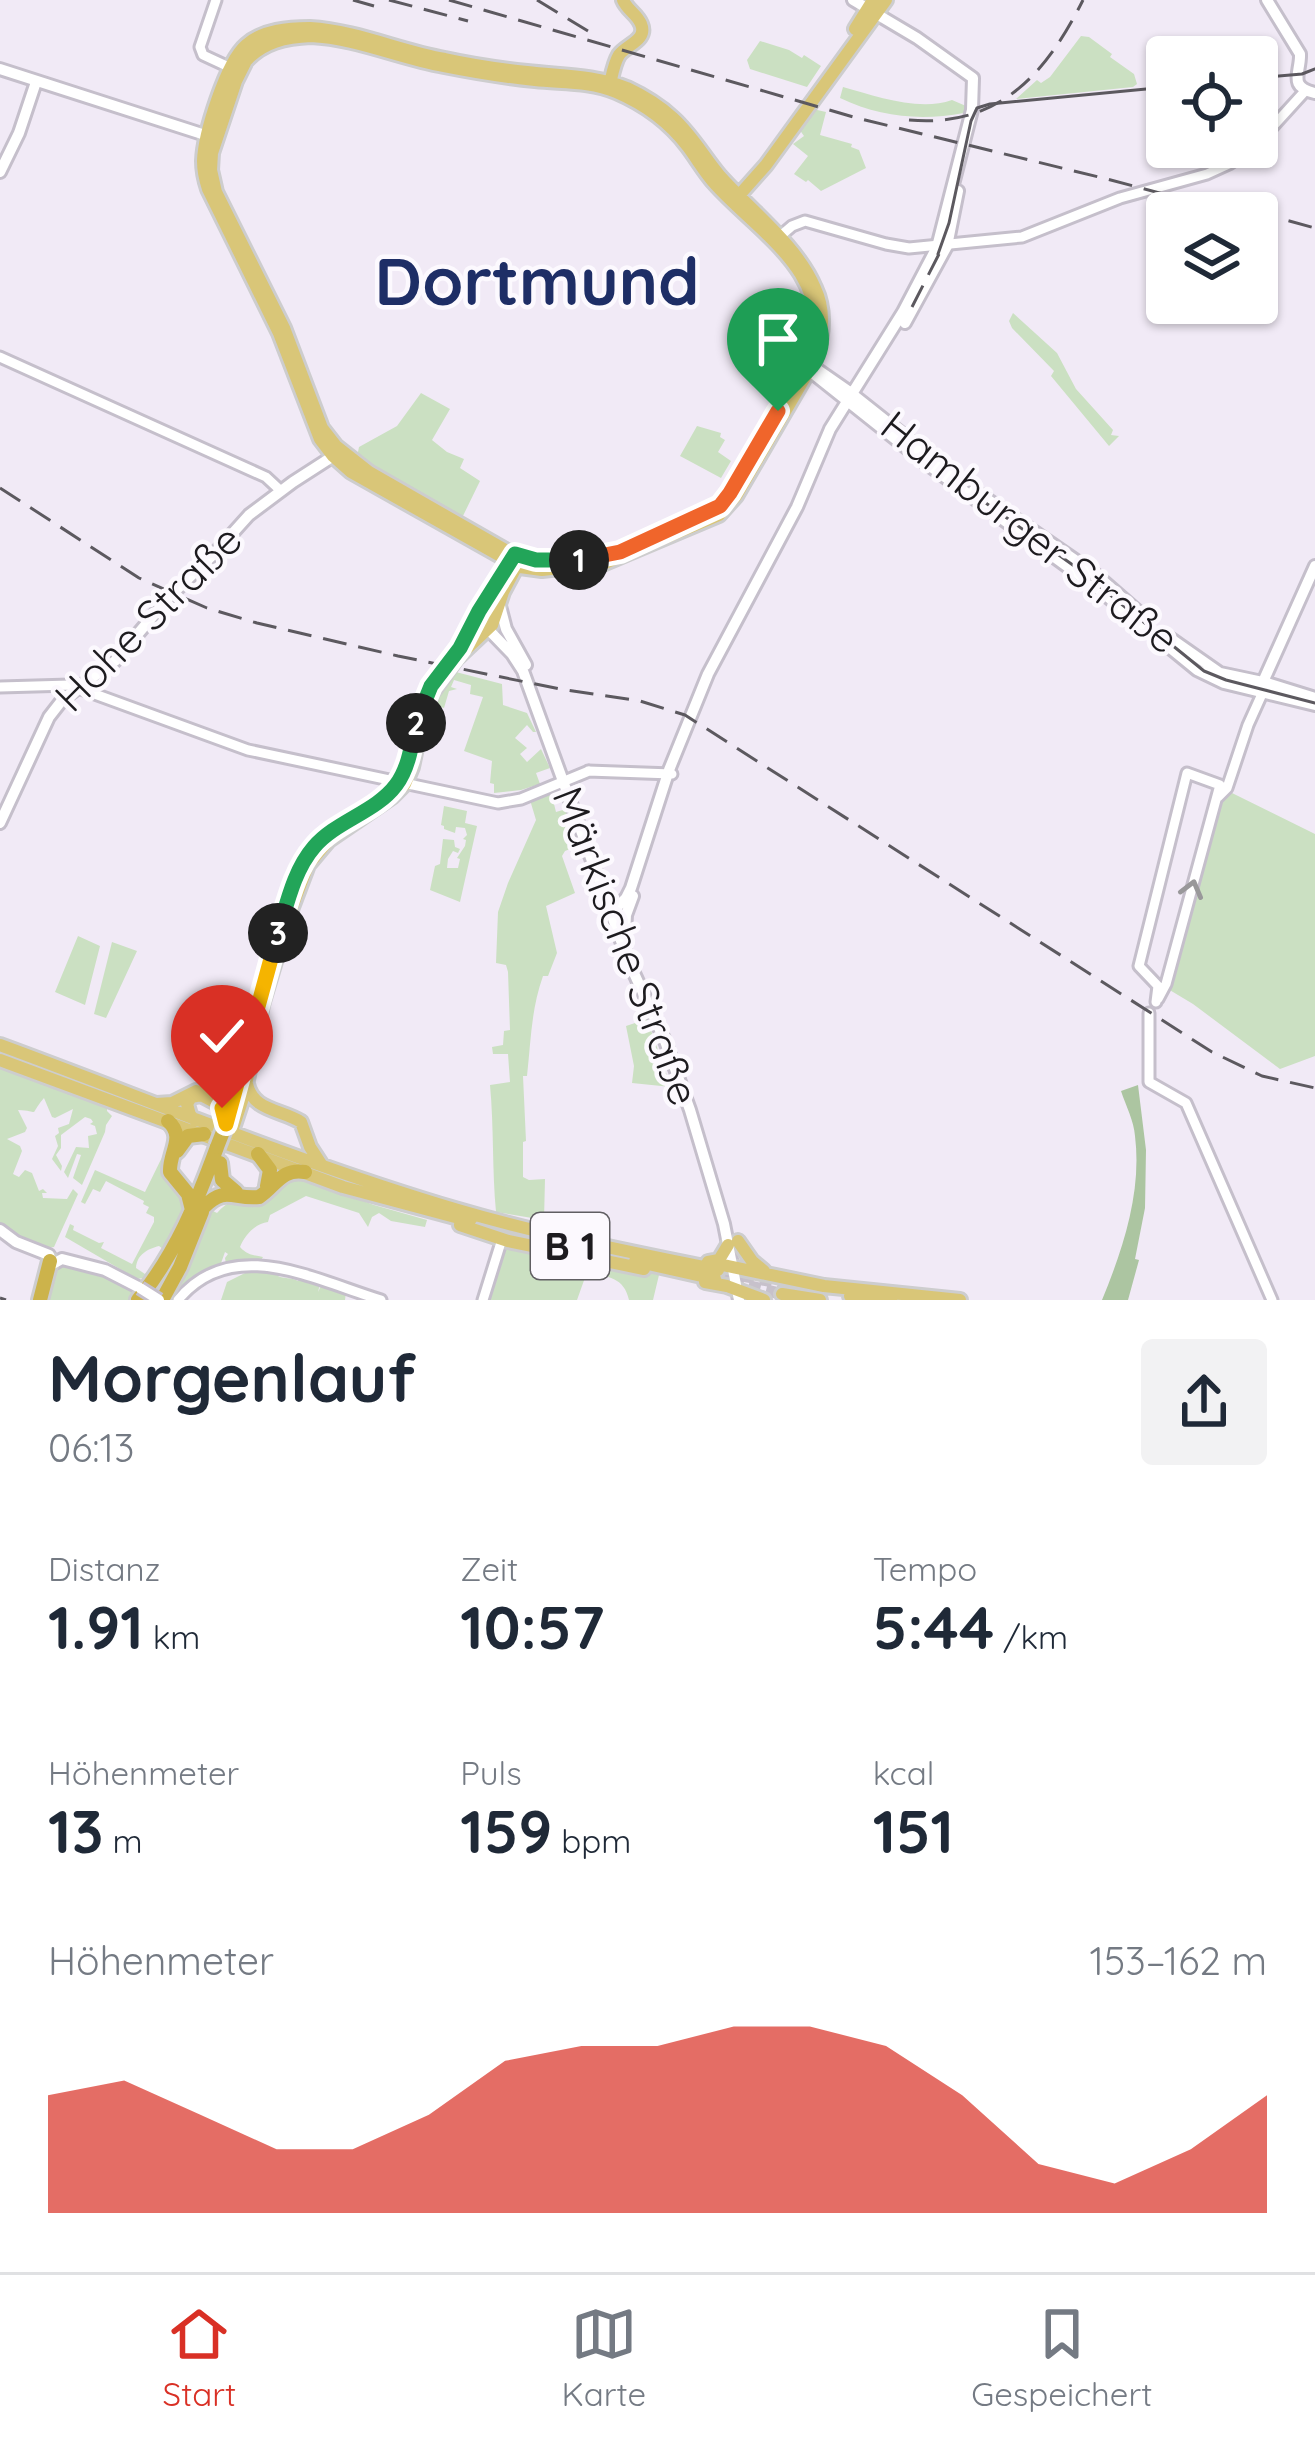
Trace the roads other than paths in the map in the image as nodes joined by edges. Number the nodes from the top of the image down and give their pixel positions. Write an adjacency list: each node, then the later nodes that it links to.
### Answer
1 (216, 0): 7 (street)
2 (619, 0): 12 (main road)
3 (853, 0): 5 (main road)
4 (1268, 0): 6 (main road)
5 (874, 5): 9 (main road); 19 (main road)
6 (1308, 57): 13 (main road)
7 (231, 68): 10 (main road); 14 (main road)
8 (0, 72): 11 (main road)
9 (975, 75): 20 (main road); 23 (main road)
10 (549, 78): 12 (main road); 14 (main road)
11 (32, 83): 16 (main road); 17 (main road)
12 (607, 84): 19 (main road)
13 (1307, 90): 15 (street)
14 (224, 97): 16 (main road)
15 (1278, 119)
16 (210, 146): 30 (main road)
17 (0, 167)
18 (1219, 168): 22 (street)
19 (737, 194): 21 (main road); 21 (main road)
20 (952, 229): 22 (street); 23 (main road)
21 (779, 241): 23 (street); 25 (main road)
22 (968, 243): 23 (street)
23 (942, 246): 28 (main road)
24 (0, 357): 31 (street)
25 (808, 367): 26 (main road); 27 (main road); 28 (main road); 29 (main road)
26 (824, 384): 27 (main road); 28 (main road)
27 (800, 386): 29 (main road)
28 (852, 400): 40 (main road, Hamburger Straße); 46 (main road)
29 (781, 411): 33 (main road)
30 (335, 451): 31 (main road, Hohe Straße); 32 (main road); 33 (main road)
31 (279, 489): 42 (main road, Hohe Straße)
32 (491, 551): 33 (main road); 35 (main road)
33 (516, 560): 35 (main road); 36 (main road)
34 (1315, 566): 39 (main road)
35 (498, 579): 37 (main road)
36 (500, 606): 38 (main road); 47 (main road, Märkische Straße)
37 (482, 608): 38 (main road, Märkische Straße); 48 (main road)
38 (488, 631): 47 (main road, Märkische Straße); 48 (main road)
39 (1269, 665): 41 (main road); 44 (main road)
40 (1206, 671): 41 (main road); 44 (main road)
41 (1245, 680): 44 (main road)
42 (74, 686): 43 (street); 48 (street); 50 (main road, Hohe Straße)
43 (0, 687)
44 (1262, 687): 45 (main road); 45 (main road); 49 (street)
45 (1315, 702)
46 (670, 774): 47 (street); 51 (main road); 52 (main road)
47 (565, 780): 48 (street); 52 (main road, Märkische Straße)
48 (393, 785): 54 (main road); 54 (main road)
49 (1224, 787): 49 (street, one-way to 49)
50 (0, 819)
51 (630, 902): 52 (main road); 53 (main road)
52 (613, 909): 53 (main road, Märkische Straße); 71 (main road, Märkische Straße)
53 (625, 933): 71 (main road, Märkische Straße)
54 (279, 940): 58 (main road)
55 (1149, 1013): 91 (street)
56 (0, 1045): 59 (main road, B 1)
57 (0, 1060): 60 (main road, B 1)
58 (242, 1084): 59 (main road); 61 (main road); 66 (main road)
59 (152, 1103): 62 (main road, B 1)
60 (167, 1121): 62 (main road, B 1); 68 (highway)
61 (230, 1123): 62 (main road); 63 (main road); 65 (highway, bridge)
62 (200, 1127): 63 (main road, B 1); 64 (main road, B 1); 65 (highway)
63 (278, 1150): 66 (main road, B 1)
64 (258, 1154): 65 (highway); 67 (main road, B 1)
65 (217, 1161): 68 (highway)
66 (322, 1165): 70 (main road, B 1)
67 (305, 1172): 68 (highway); 69 (main road, B 1)
68 (197, 1211): 81 (highway); 84 (highway)
69 (426, 1211): 73 (main road); 79 (main road, B 1)
70 (477, 1216): 78 (main road); 79 (main road, B 1)
71 (728, 1224): 75 (main road, Märkische Straße)
72 (0, 1230): 77 (main road)
73 (483, 1233): 74 (main road); 76 (street)
74 (502, 1239): 76 (street); 82 (main road)
75 (733, 1243): 78 (main road); 79 (main road, Märkische Straße); 80 (main road)
76 (495, 1256): 87 (street)
77 (54, 1260): 81 (main road); 83 (highway)
78 (704, 1261): 79 (main road)
79 (731, 1271): 80 (main road); 82 (main road, Märkische Straße); 82 (main road, Märkische Straße)
80 (781, 1285): 88 (main road); 89 (main road); 90 (main road)
81 (139, 1294): 84 (main road, bridge)
82 (749, 1297)
83 (43, 1300)
84 (160, 1300)
85 (178, 1300): 86 (street)
86 (381, 1300)
87 (483, 1300)
88 (820, 1300)
89 (891, 1300)
90 (961, 1300)
91 (1272, 1300)

